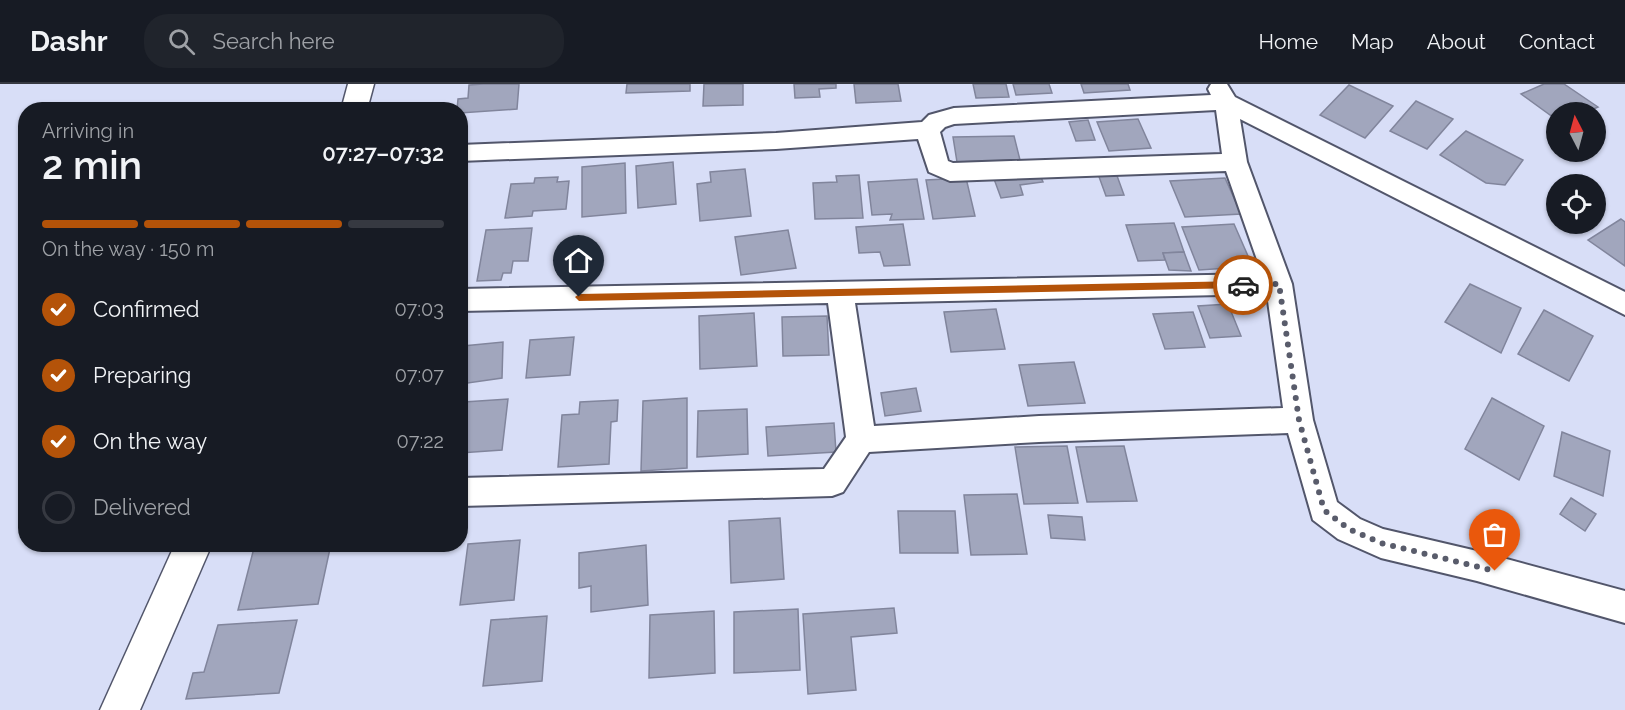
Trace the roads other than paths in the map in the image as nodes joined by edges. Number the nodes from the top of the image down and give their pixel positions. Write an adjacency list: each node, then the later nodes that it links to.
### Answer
1 (361, 84): 3 (street)
2 (1221, 93): 4 (street); 6 (street); 10 (street)
3 (356, 102)
4 (928, 130): 5 (street); 6 (street)
5 (468, 153)
6 (1235, 162): 7 (street)
7 (1279, 284): 8 (street); 11 (street)
8 (840, 292): 9 (street); 12 (street)
9 (468, 300)
10 (1625, 304)
11 (1299, 420): 12 (street); 15 (street)
12 (861, 440): 13 (street)
13 (468, 492)
14 (190, 552): 16 (street)
15 (1625, 607)
16 (120, 710)

